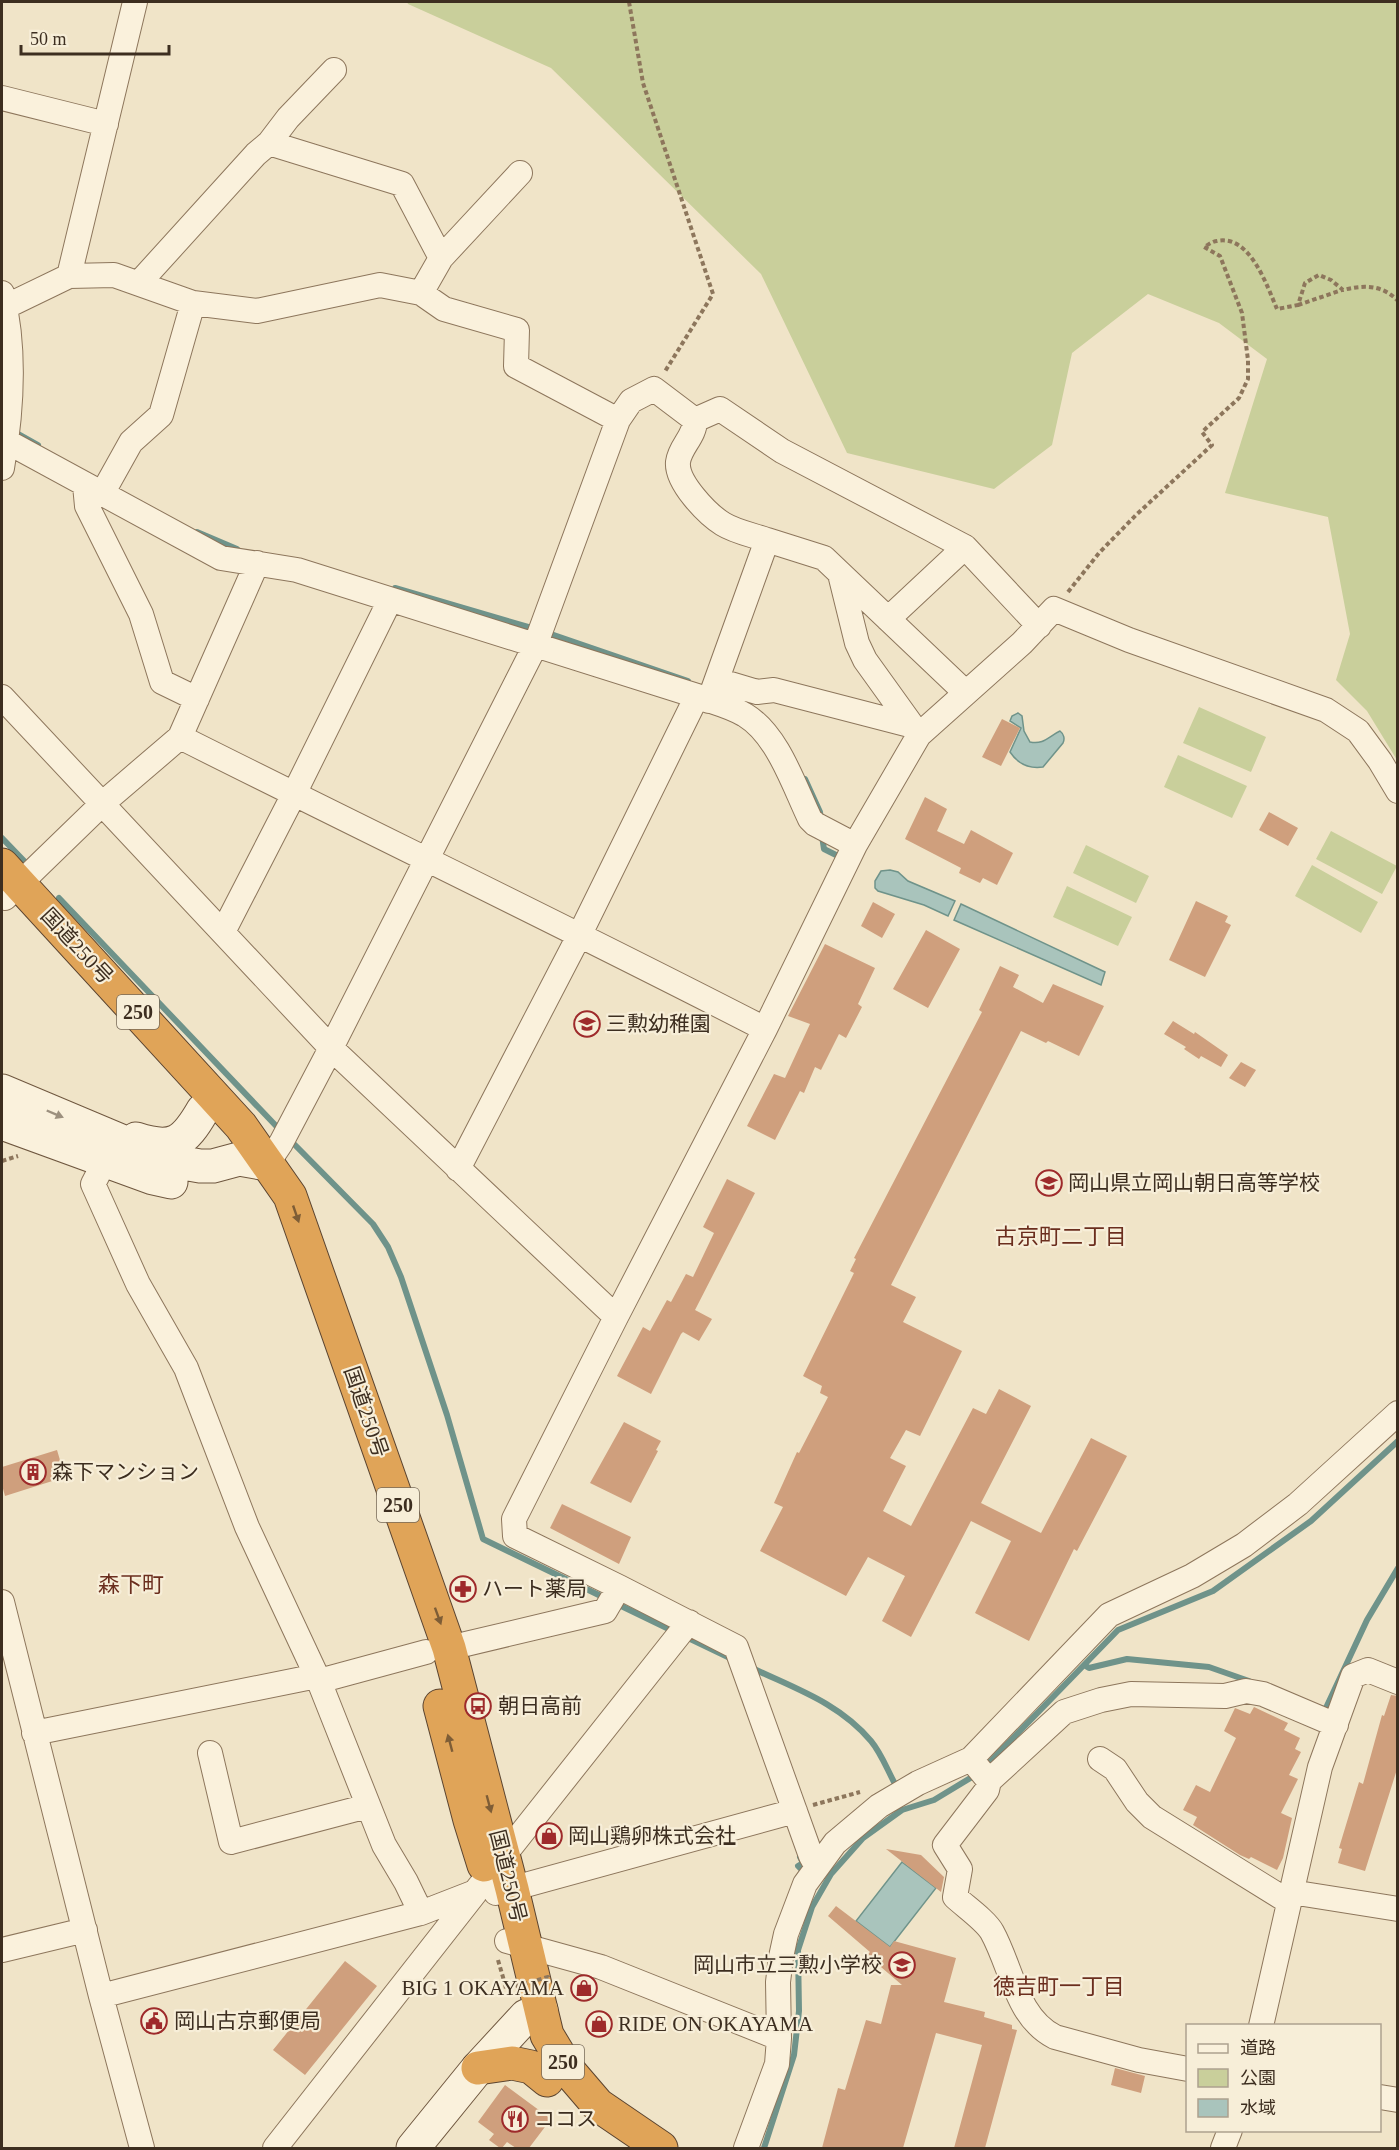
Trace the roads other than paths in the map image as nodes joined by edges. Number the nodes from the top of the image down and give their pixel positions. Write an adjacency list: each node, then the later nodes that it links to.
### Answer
1 (135, 2): 4 (street)
2 (334, 70): 5 (street)
3 (2, 98): 4 (street)
4 (106, 124): 8 (street)
5 (269, 143): 7 (street); 9 (street)
6 (520, 173): 7 (street)
7 (441, 258): 10 (street)
8 (69, 276): 9 (street); 11 (street)
9 (138, 283): 12 (street)
10 (421, 293): 12 (street); 13 (street)
11 (3, 300): 15 (street)
12 (193, 303): 17 (street)
13 (618, 420): 14 (street); 25 (street)
14 (695, 420): 18 (street); 19 (street)
15 (6, 435): 16 (street); 17 (street)
16 (2, 468)
17 (100, 487): 20 (street); 29 (street)
18 (767, 540): 21 (street); 26 (street)
19 (965, 547): 23 (street); 24 (street)
20 (257, 563): 22 (street); 29 (street)
21 (840, 574): 24 (street); 30 (street)
22 (390, 600): 25 (street); 33 (street)
23 (1047, 618): 27 (street); 32 (street)
24 (888, 619): 27 (street)
25 (538, 636): 26 (street); 36 (street)
26 (710, 691): 30 (street); 35 (street); 39 (street)
27 (966, 693): 30 (street)
28 (2, 697): 34 (street)
29 (197, 699): 31 (street)
30 (916, 730): 35 (street)
31 (180, 737): 33 (street); 34 (street)
32 (1398, 791)
33 (294, 794): 36 (street); 38 (street)
34 (103, 803): 37 (street); 38 (street)
35 (835, 835): 40 (street)
36 (426, 860): 39 (street); 41 (street)
37 (7, 885): 43 (highway, 国道250号 / 250); 47 (highway, 国道250号 / 250)
38 (223, 932): 41 (street)
39 (580, 934): 40 (street); 48 (street)
40 (765, 1029): 49 (street)
41 (331, 1048): 47 (street); 48 (street)
42 (2, 1091): 45 (street, one-way to 45)
43 (203, 1110): 45 (street); 47 (highway, 国道250号 / 250)
44 (2, 1123): 46 (street)
45 (91, 1128): 47 (street)
46 (105, 1161): 47 (street); 55 (street)
47 (252, 1166): 54 (highway, 国道250号 / 250)
48 (458, 1169): 49 (street)
49 (616, 1317): 51 (street)
50 (1398, 1413): 61 (street)
51 (614, 1596): 53 (street); 54 (street)
52 (2, 1602): 58 (street)
53 (682, 1630): 63 (street); 65 (street)
54 (438, 1650): 55 (street); 65 (highway, 国道250号 / 250)
55 (318, 1679): 58 (street); 62 (street)
56 (1398, 1682): 57 (street)
57 (1336, 1725): 61 (street); 66 (street)
58 (34, 1733): 69 (street)
59 (210, 1753): 62 (street)
60 (1100, 1759): 66 (street)
61 (980, 1771): 64 (street); 77 (street)
62 (368, 1806): 68 (street)
63 (795, 1811): 64 (street); 65 (street)
64 (817, 1867): 75 (street)
65 (494, 1881): 68 (street); 70 (highway, 国道250号 / 250); 83 (street)
66 (1290, 1897): 67 (street); 74 (street)
67 (1398, 1909)
68 (421, 1913): 72 (street)
69 (85, 1930): 71 (street); 72 (street)
70 (510, 1948): 73 (highway, 国道250号 / 250); 75 (street)
71 (2, 1950)
72 (101, 1996): 82 (street)
73 (539, 2003): 76 (street); 78 (highway, 国道250号 / 250); 86 (highway, 国道250号 / 250)
74 (1261, 2024)
75 (779, 2038): 87 (street)
76 (478, 2068): 78 (highway); 84 (street)
77 (1186, 2070)
78 (547, 2080): 85 (highway, 国道250号 / 250)
79 (1381, 2097): 80 (street)
80 (1398, 2100)
81 (1229, 2132): 88 (street)
82 (142, 2148)
83 (275, 2148)
84 (413, 2148)
85 (629, 2148)
86 (661, 2148)
87 (746, 2148)
88 (1223, 2148)

